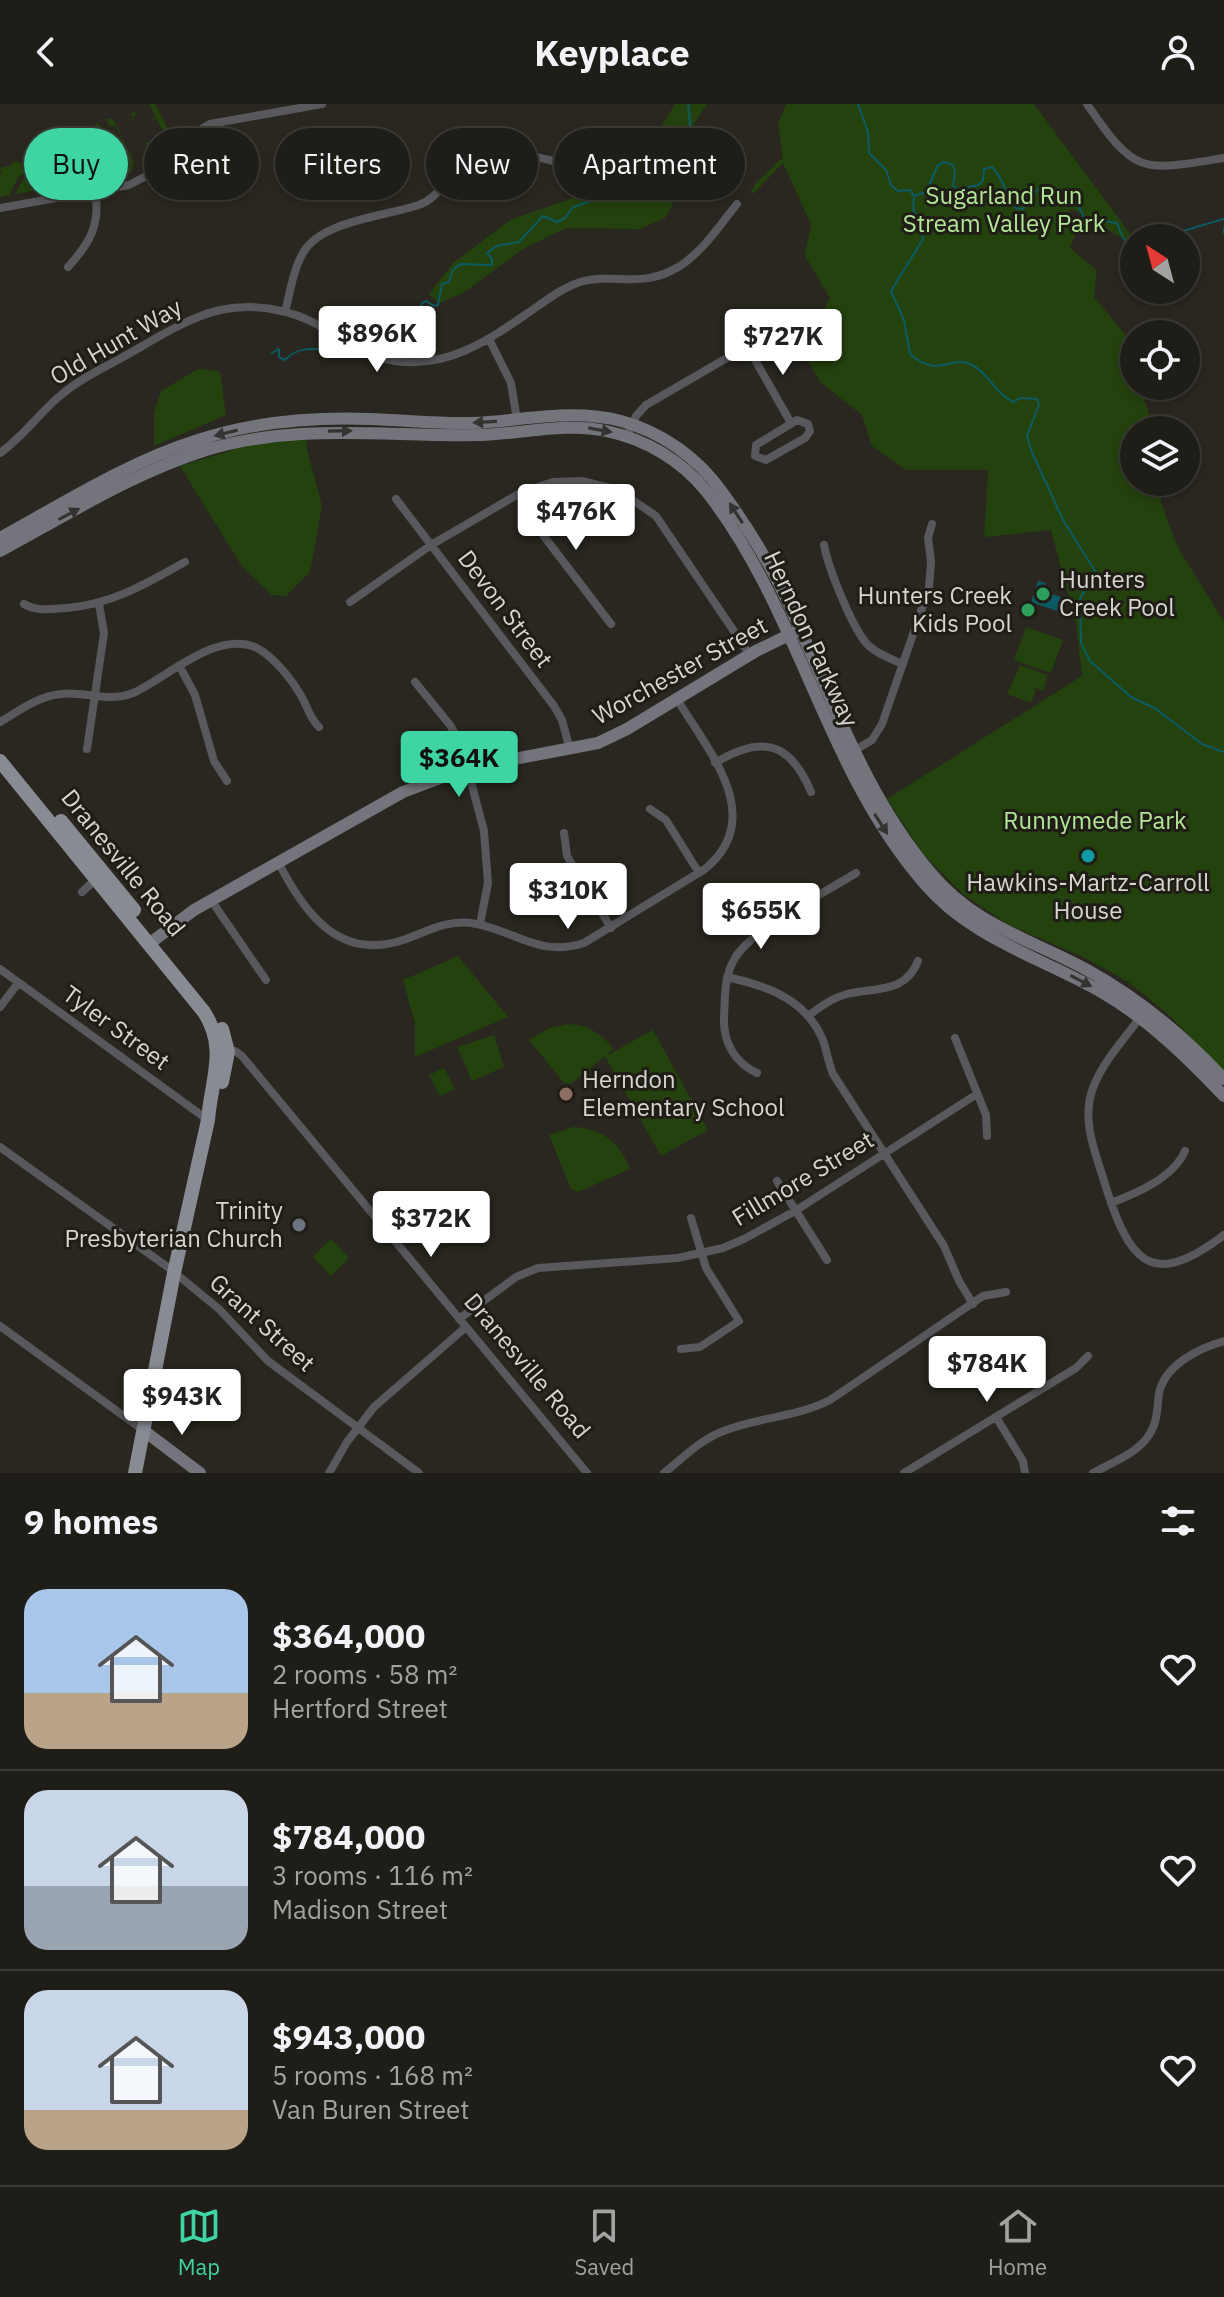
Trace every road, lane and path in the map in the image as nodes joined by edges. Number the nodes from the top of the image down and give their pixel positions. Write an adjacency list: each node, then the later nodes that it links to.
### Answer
1 (237, 104): 4 (street)
2 (322, 104): 4 (street)
3 (1087, 104): 5 (street)
4 (237, 118): 7 (street)
5 (1224, 158)
6 (554, 162): 13 (street)
7 (128, 185)
8 (48, 200): 11 (street)
9 (97, 200): 12 (street)
10 (737, 204): 15 (street, Old Hunt Way)
11 (0, 208)
12 (68, 267)
13 (285, 312): 15 (street, Old Hunt Way); 20 (street, Old Hunt Way)
14 (787, 329): 16 (street)
15 (489, 339): 17 (street)
16 (747, 346): 18 (street); 19 (street)
17 (517, 420): 19 (main road, Herndon Parkway); 24 (main road, Herndon Parkway, one-way to 24)
18 (791, 423): 18 (street)
19 (630, 431): 27 (main road, Herndon Parkway, one-way to 19); 33 (main road, Herndon Parkway)
20 (0, 453)
21 (522, 492): 25 (street); 32 (street); 34 (street)
22 (396, 499): 25 (street, Devon Street)
23 (932, 524): 35 (street)
24 (0, 538)
25 (431, 545): 29 (street); 44 (street, Devon Street)
26 (824, 545): 35 (street)
27 (0, 551)
28 (185, 562): 31 (street)
29 (350, 602)
30 (24, 604): 31 (street)
31 (99, 604): 38 (street)
32 (611, 624)
33 (794, 633): 34 (main road, Worchester Street); 45 (main road, Herndon Parkway)
34 (750, 655): 39 (main road, Worchester Street)
35 (903, 664): 45 (street)
36 (180, 667): 38 (street); 41 (street); 49 (street)
37 (415, 682): 48 (street)
38 (95, 696): 40 (street); 43 (street)
39 (677, 699): 44 (main road, Worchester Street); 47 (street)
40 (0, 722)
41 (319, 727)
42 (0, 747): 61 (main road, Dranesville Road)
43 (87, 749)
44 (570, 750): 48 (main road, Worchester Street)
45 (848, 754): 68 (main road, Herndon Parkway)
46 (0, 761): 56 (main road, Dranesville Road)
47 (715, 763): 50 (street); 54 (street)
48 (467, 768): 53 (main road, Worchester Street); 59 (street)
49 (227, 781)
50 (811, 792)
51 (650, 809): 54 (street)
52 (564, 833): 60 (street)
53 (278, 862): 58 (main road, Worchester Street); 59 (street)
54 (699, 873): 60 (street)
55 (856, 873): 64 (street)
56 (95, 880): 57 (street); 61 (main road, Dranesville Road)
57 (82, 892)
58 (211, 900): 61 (main road, Worchester Street); 65 (street)
59 (480, 924): 60 (street)
60 (611, 928)
61 (153, 941): 71 (main road, Dranesville Road)
62 (918, 961): 69 (street)
63 (0, 969): 66 (street, Tyler Street)
64 (727, 977): 69 (street); 72 (street)
65 (266, 980)
66 (18, 983): 67 (street); 76 (street, Tyler Street)
67 (0, 1007)
68 (1144, 1013): 73 (main road, Herndon Parkway); 75 (main road, Herndon Parkway); 82 (street)
69 (808, 1016): 80 (street)
70 (955, 1038): 74 (street)
71 (225, 1056): 76 (main road); 91 (street, Dranesville Road)
72 (757, 1073)
73 (1224, 1079)
74 (977, 1094): 77 (street); 80 (street, Fillmore Street)
75 (1224, 1096)
76 (208, 1120): 88 (main road)
77 (987, 1136)
78 (0, 1147): 88 (street, Grant Street)
79 (1185, 1151): 82 (street)
80 (884, 1154): 83 (street, Fillmore Street); 90 (street)
81 (777, 1181): 83 (street)
82 (1111, 1203): 85 (street)
83 (795, 1211): 86 (street, Fillmore Street); 87 (street)
84 (691, 1218): 86 (street)
85 (1224, 1235)
86 (700, 1254): 91 (street, Fillmore Street); 95 (street)
87 (827, 1260)
88 (174, 1273): 98 (street, Grant Street); 99 (main road)
89 (1006, 1292): 90 (street)
90 (973, 1304): 105 (street)
91 (459, 1319): 93 (street, Dranesville Road)
92 (0, 1326): 99 (street)
93 (466, 1327): 98 (street); 104 (street, Dranesville Road)
94 (1224, 1341): 108 (street)
95 (681, 1349)
96 (1088, 1356): 97 (street)
97 (996, 1417): 106 (street); 107 (street)
98 (357, 1427): 102 (street); 103 (street, Grant Street)
99 (143, 1430): 100 (main road); 101 (main road)
100 (135, 1473)
101 (200, 1473)
102 (329, 1473)
103 (419, 1473)
104 (587, 1473)
105 (664, 1473)
106 (904, 1473)
107 (1025, 1473)
108 (1093, 1473)

